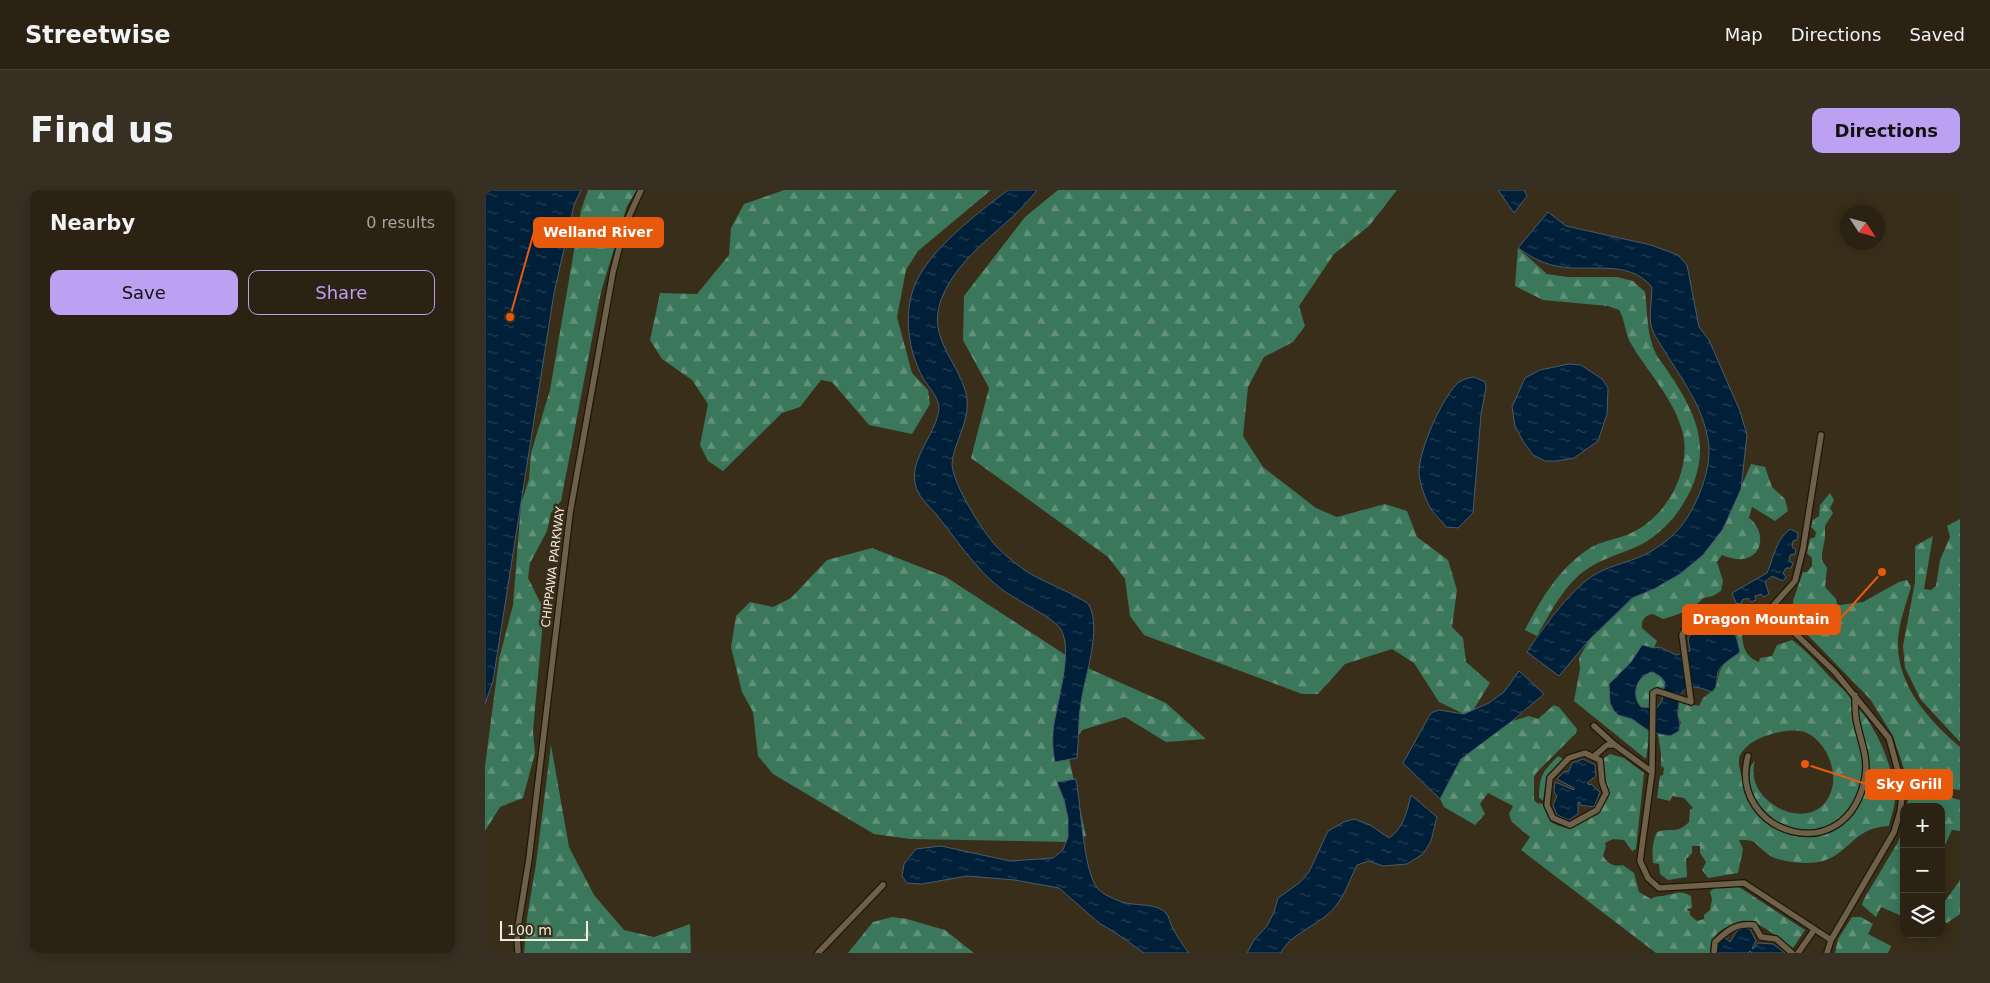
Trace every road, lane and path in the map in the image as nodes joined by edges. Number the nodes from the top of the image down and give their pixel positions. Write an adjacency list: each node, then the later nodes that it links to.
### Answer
1 (641, 190): 13 (street, CHIPPAWA PARKWAY)
2 (1821, 435): 3 (street)
3 (1771, 609): 4 (street); 9 (street)
4 (1855, 694): 8 (street); 12 (street)
5 (1594, 726): 6 (street)
6 (1615, 745): 7 (street); 9 (street)
7 (1593, 756): 7 (street)
8 (1747, 756)
9 (1652, 772): 11 (street)
10 (883, 885): 14 (street)
11 (1814, 930): 12 (street); 17 (street)
12 (1831, 940): 18 (street)
13 (518, 953)
14 (818, 953)
15 (1714, 953): 16 (street)
16 (1792, 953)
17 (1798, 953)
18 (1827, 953)

